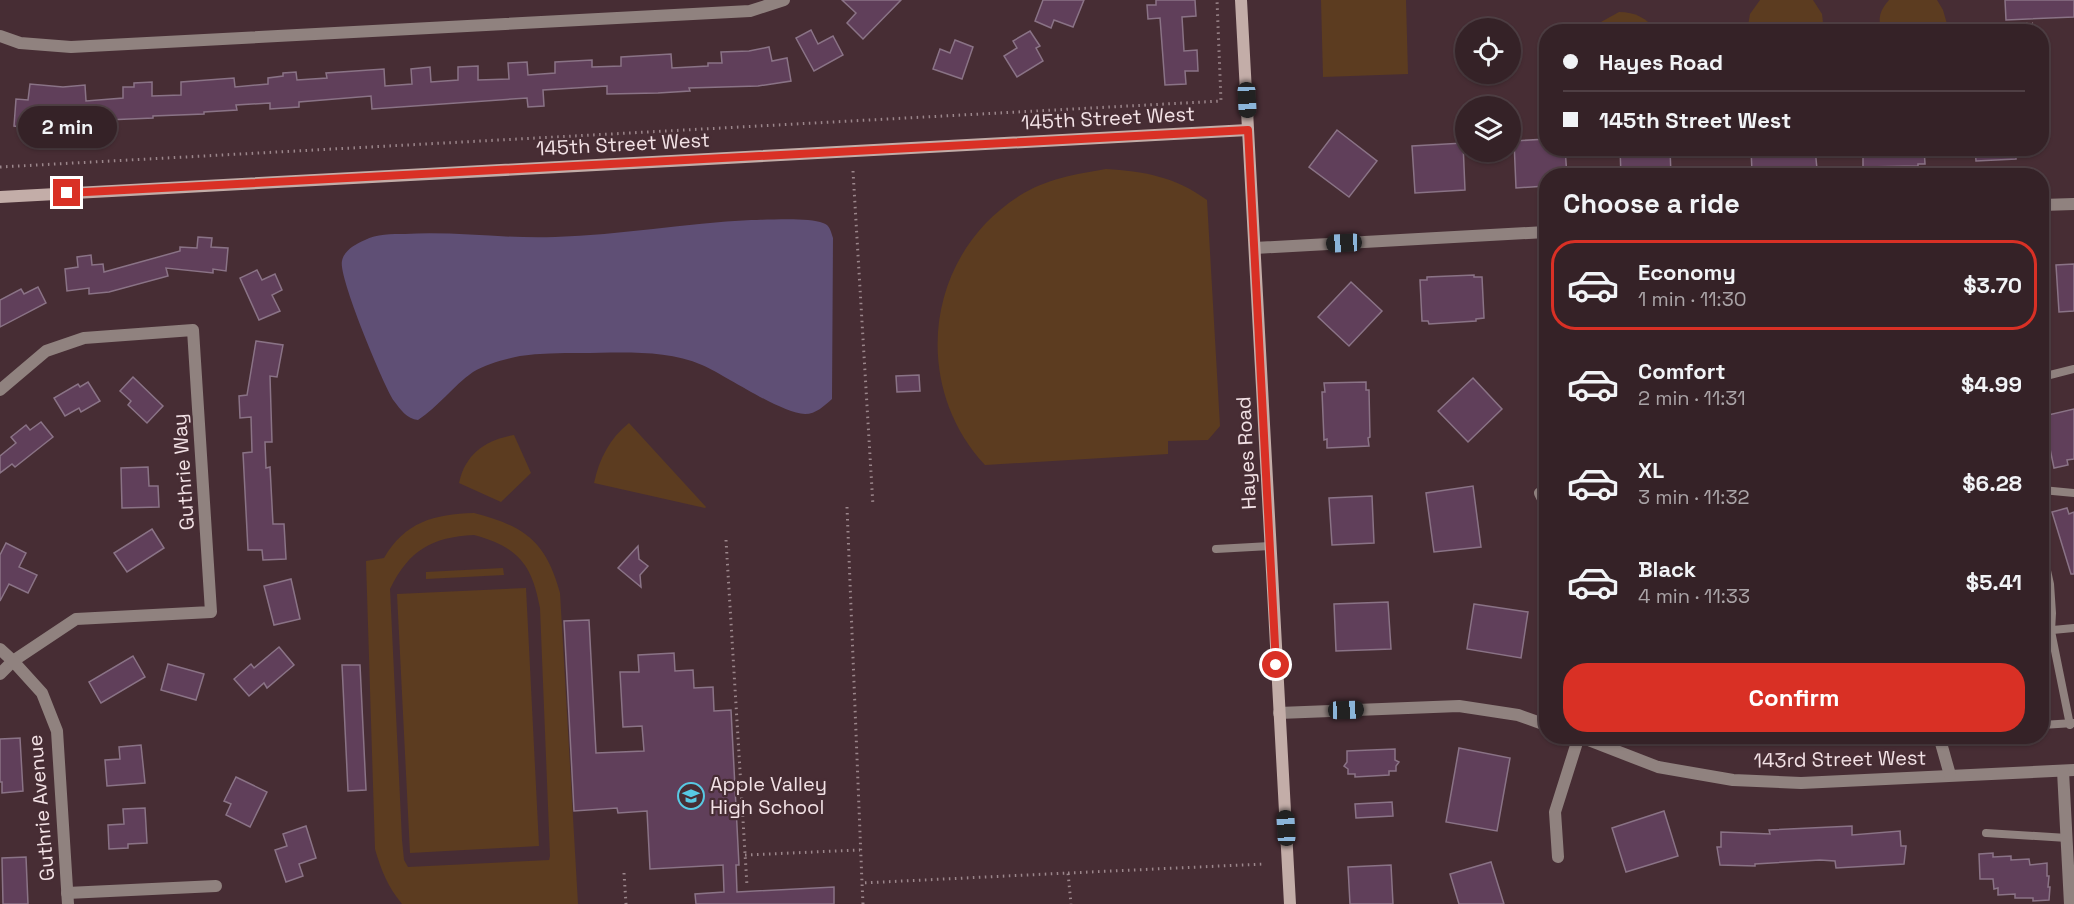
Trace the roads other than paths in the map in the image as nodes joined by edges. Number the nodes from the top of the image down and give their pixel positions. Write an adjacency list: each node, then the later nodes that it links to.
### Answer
1 (784, 0): 3 (street)
2 (1241, 0): 4 (street, Hayes Road)
3 (0, 36)
4 (1248, 130): 5 (street, 145th Street West); 9 (street, Hayes Road)
5 (0, 197)
6 (2074, 204): 7 (street)
7 (2049, 205)
8 (1539, 232): 9 (street)
9 (1255, 248): 15 (street, Hayes Road)
10 (2074, 369): 11 (lane)
11 (2049, 375)
12 (0, 390): 23 (street, Guthrie Way)
13 (2049, 491): 14 (lane)
14 (2074, 493)
15 (1270, 546): 16 (lane); 25 (street, Hayes Road)
16 (1216, 549)
17 (2049, 580): 18 (lane)
18 (2049, 622)
19 (2074, 628): 20 (lane)
20 (2049, 631)
21 (2049, 642): 27 (lane)
22 (0, 649): 23 (street, Guthrie Avenue)
23 (13, 660): 24 (street); 39 (street, Guthrie Avenue)
24 (0, 674)
25 (1279, 712): 26 (street); 40 (street, Hayes Road)
26 (1539, 722)
27 (2072, 724): 28 (lane)
28 (2049, 725)
29 (1577, 744): 37 (street)
30 (1597, 744): 33 (street, 143rd Street West)
31 (1941, 744): 33 (street)
32 (2069, 770): 33 (street, 143rd Street West); 34 (street)
33 (1950, 775)
34 (2070, 811): 36 (street)
35 (1986, 833): 36 (lane)
36 (2067, 838): 41 (street)
37 (1558, 857)
38 (216, 886): 39 (street, Guthrie Avenue)
39 (68, 899)
40 (1290, 904)
41 (2070, 904)

